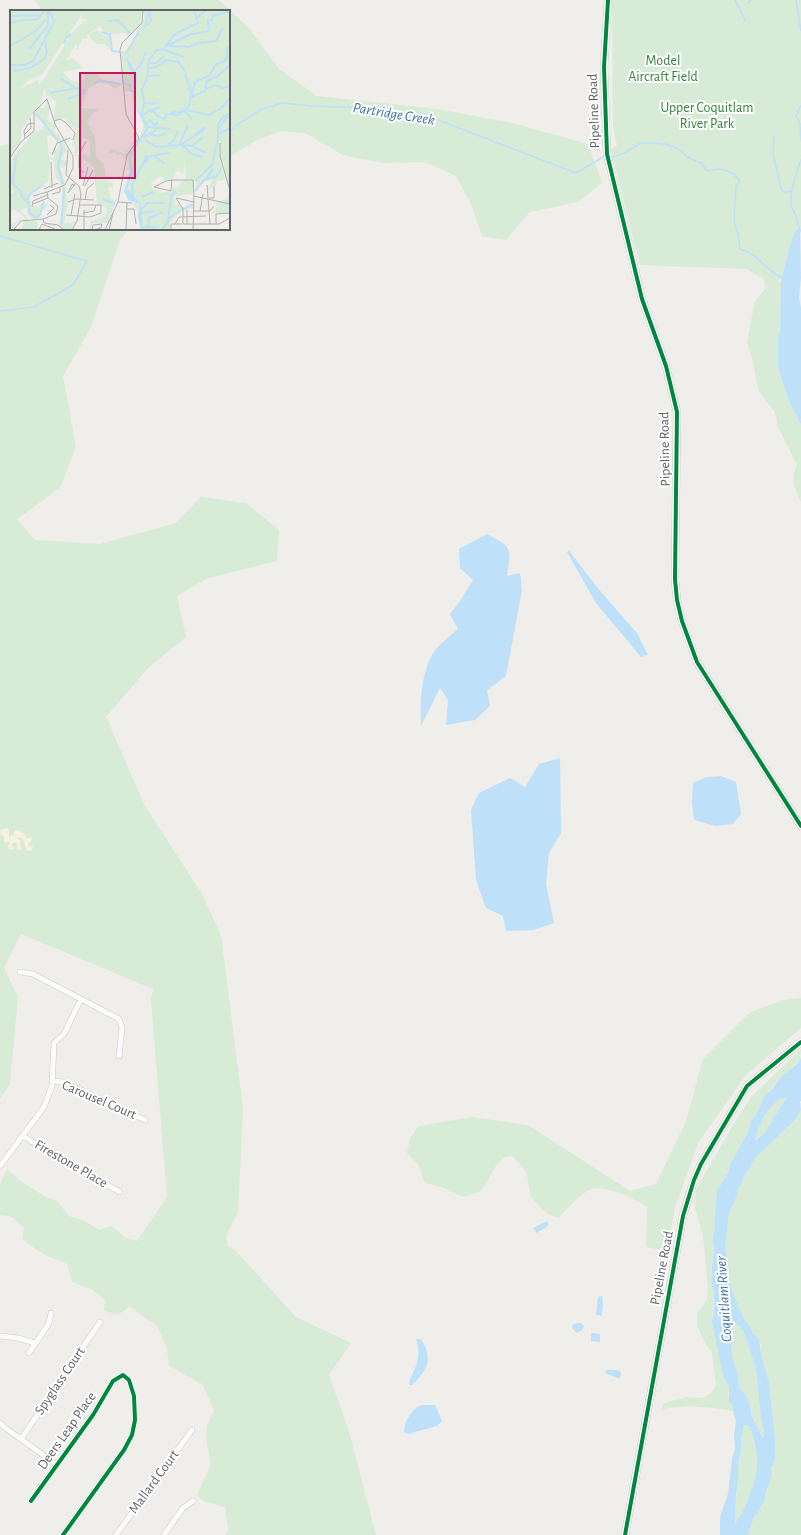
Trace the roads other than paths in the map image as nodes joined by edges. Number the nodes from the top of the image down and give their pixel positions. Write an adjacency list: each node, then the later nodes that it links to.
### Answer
1 (608, 0): 2 (street, Pipeline Road)
2 (801, 826)
3 (20, 972): 4 (street)
4 (81, 1000): 6 (street); 7 (street)
5 (801, 1042): 26 (street, Pipeline Road)
6 (119, 1056)
7 (52, 1081): 8 (street, Carousel Court); 9 (street)
8 (145, 1120)
9 (22, 1136): 10 (street); 11 (street, Firestone Place)
10 (0, 1166)
11 (120, 1192)
12 (51, 1313): 15 (street)
13 (100, 1322): 19 (street, Spyglass Court)
14 (0, 1336): 15 (street)
15 (35, 1343): 16 (street)
16 (30, 1353)
17 (0, 1423): 19 (street)
18 (192, 1430): 24 (street, Mallard Court)
19 (21, 1439): 20 (street)
20 (57, 1465): 21 (street, Deers Leap Place); 23 (street, Deers Leap Place)
21 (31, 1501)
22 (193, 1501): 25 (street)
23 (63, 1535)
24 (116, 1535)
25 (164, 1535)
26 (625, 1535)

